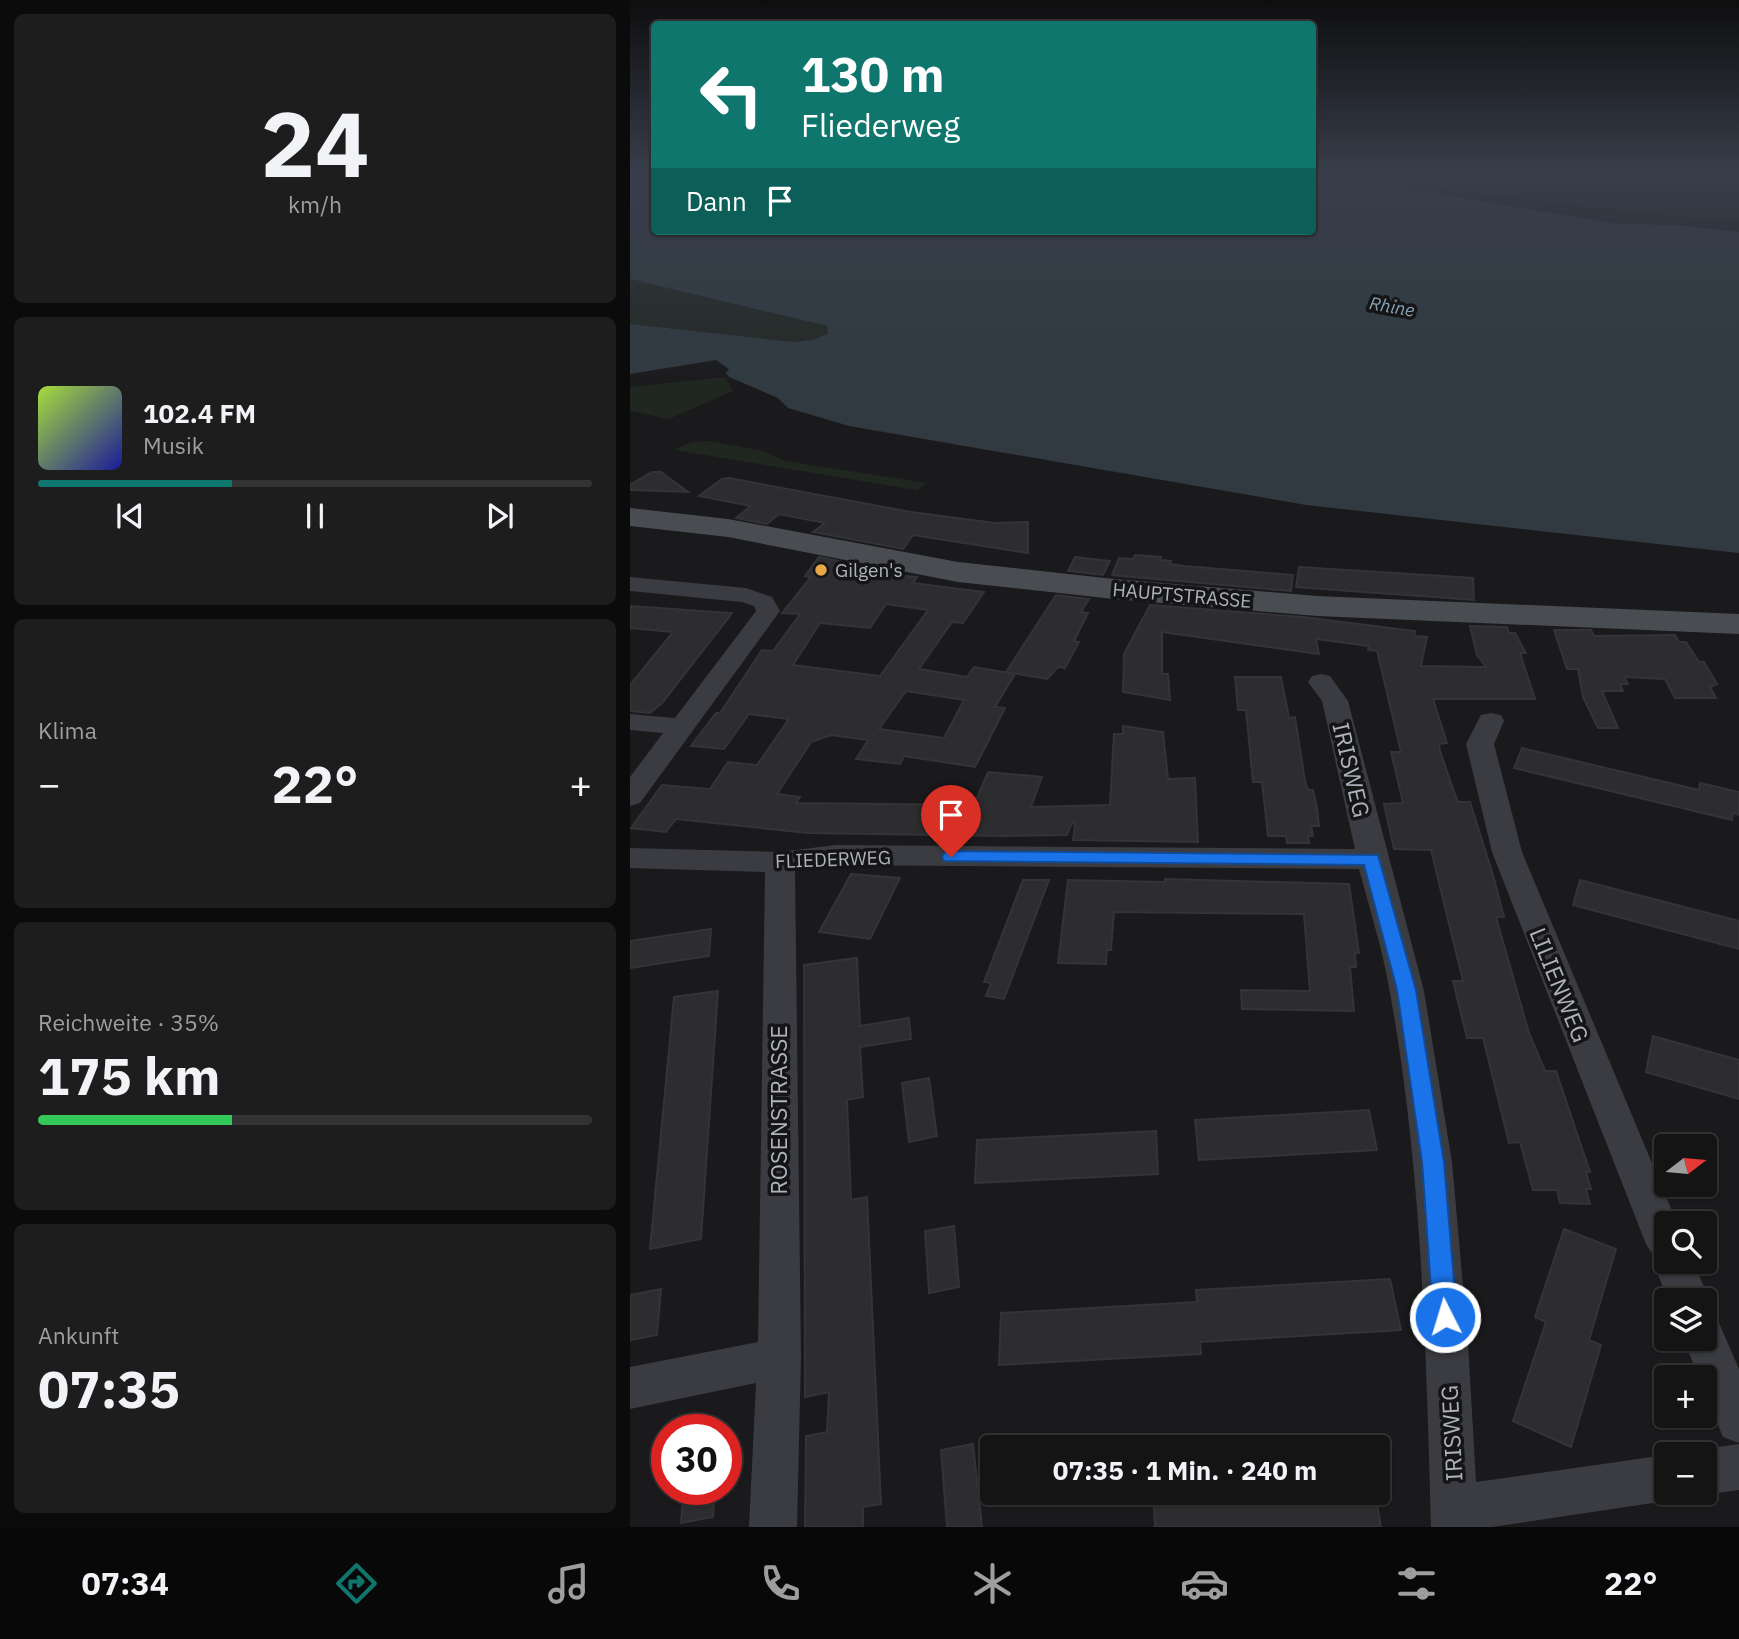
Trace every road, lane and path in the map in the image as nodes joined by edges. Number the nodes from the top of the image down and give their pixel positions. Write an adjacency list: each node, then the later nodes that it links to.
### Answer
1 (630, 517): 3 (main road, HAUPTSTRASSE)
2 (630, 584): 7 (street)
3 (1739, 624)
4 (1321, 682): 10 (street, IRISWEG)
5 (1491, 721): 12 (street, LILIENWEG)
6 (630, 722): 7 (street)
7 (682, 727): 8 (street)
8 (630, 797)
9 (630, 858): 11 (street, FLIEDERWEG)
10 (1371, 859): 11 (street, FLIEDERWEG); 20 (street, IRISWEG)
11 (779, 862): 14 (street, ROSENSTRASSE)
12 (1654, 1214)
13 (1710, 1351): 16 (street)
14 (779, 1358): 15 (street); 21 (street, ROSENSTRASSE)
15 (630, 1388)
16 (1739, 1420)
17 (1739, 1467): 18 (street)
18 (1717, 1470)
19 (1654, 1480): 20 (street)
20 (1455, 1518)
21 (773, 1527)

